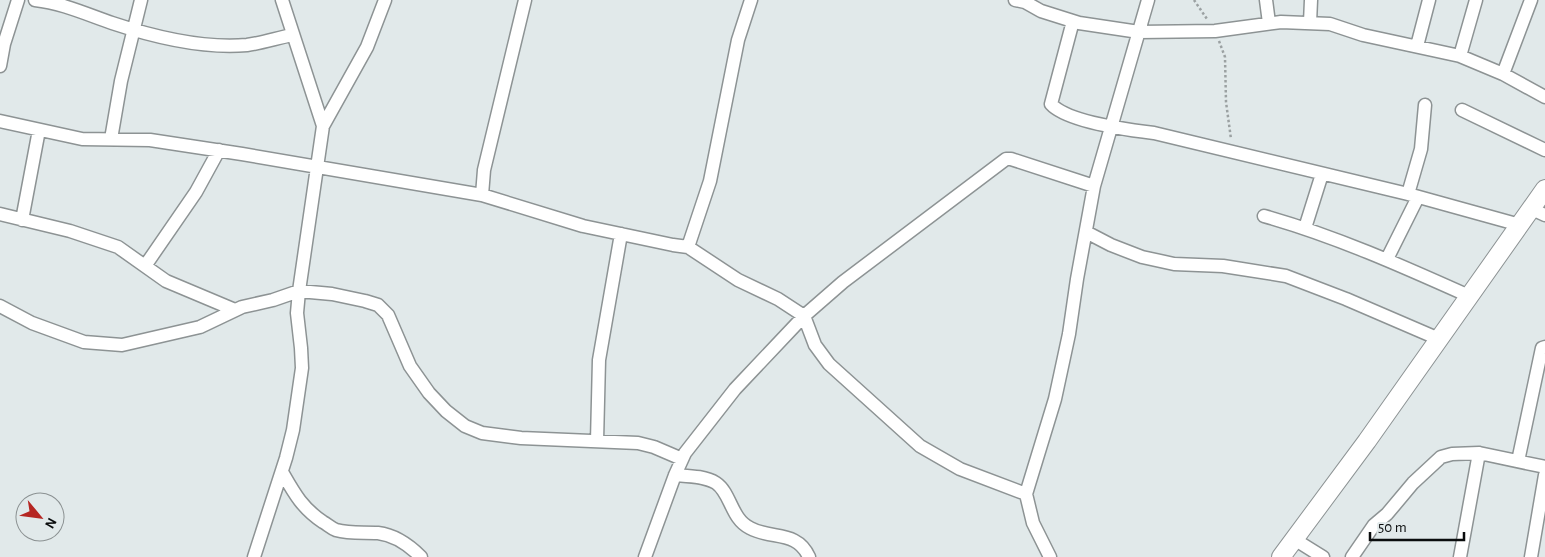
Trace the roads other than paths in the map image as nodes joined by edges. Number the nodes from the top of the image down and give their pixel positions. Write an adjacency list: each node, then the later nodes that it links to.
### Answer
1 (18, 0): 23 (street)
2 (35, 0): 18 (street)
3 (141, 0): 18 (street)
4 (282, 0): 20 (street)
5 (386, 0): 29 (street)
6 (525, 0): 39 (street)
7 (751, 0): 49 (street)
8 (1148, 0): 19 (street)
9 (1266, 0): 16 (street)
10 (1311, 0): 17 (street)
11 (1430, 0): 21 (street)
12 (1476, 0): 22 (street)
13 (1531, 0): 24 (street)
14 (1022, 1): 15 (street)
15 (1073, 21): 19 (street); 30 (street)
16 (1269, 23): 17 (street); 19 (street)
17 (1310, 23): 21 (street)
18 (133, 29): 20 (street); 32 (street)
19 (1139, 32): 30 (street)
20 (292, 36): 29 (street)
21 (1417, 46): 22 (street)
22 (1460, 56): 24 (street)
23 (0, 66)
24 (1503, 74): 25 (street)
25 (1545, 97)
26 (1425, 105): 40 (street)
27 (1462, 110): 34 (street)
28 (0, 121): 31 (street)
29 (323, 126): 35 (street)
30 (1112, 127): 36 (street); 37 (street)
31 (39, 130): 32 (street); 44 (street)
32 (111, 139): 33 (street)
33 (219, 150): 35 (street); 51 (street)
34 (1545, 150)
35 (318, 166): 39 (street); 52 (street)
36 (1322, 174): 40 (street); 46 (street)
37 (1094, 186): 47 (street); 56 (street)
38 (1545, 189): 41 (street)
39 (482, 195): 48 (street)
40 (1413, 195): 45 (street); 50 (street)
41 (1539, 212): 45 (street)
42 (0, 214): 44 (street)
43 (1264, 216): 46 (street)
44 (22, 220): 51 (street)
45 (1520, 225): 53 (street)
46 (1305, 228): 50 (street)
47 (1086, 232): 57 (street); 67 (street)
48 (621, 234): 49 (street); 59 (street)
49 (688, 247): 56 (street)
50 (1387, 259): 53 (street)
51 (145, 266): 55 (street)
52 (299, 291): 55 (street); 59 (street); 64 (street)
53 (1469, 296): 57 (street)
54 (0, 306): 55 (street)
55 (235, 310)
56 (804, 316): 61 (street); 67 (street)
57 (1439, 339): 68 (street)
58 (1545, 347): 62 (street)
59 (597, 441): 61 (street)
60 (1479, 453): 62 (street); 76 (street); 77 (street)
61 (682, 459): 65 (street)
62 (1518, 461): 63 (street)
63 (1545, 467)
64 (282, 472): 69 (street); 70 (street)
65 (675, 475): 71 (street); 72 (street)
66 (1545, 475): 78 (street)
67 (1026, 494): 73 (street)
68 (1294, 539): 74 (street); 75 (street)
69 (254, 557)
70 (421, 557)
71 (645, 557)
72 (809, 557)
73 (1050, 557)
74 (1281, 557)
75 (1322, 557)
76 (1352, 557)
77 (1460, 557)
78 (1531, 557)

